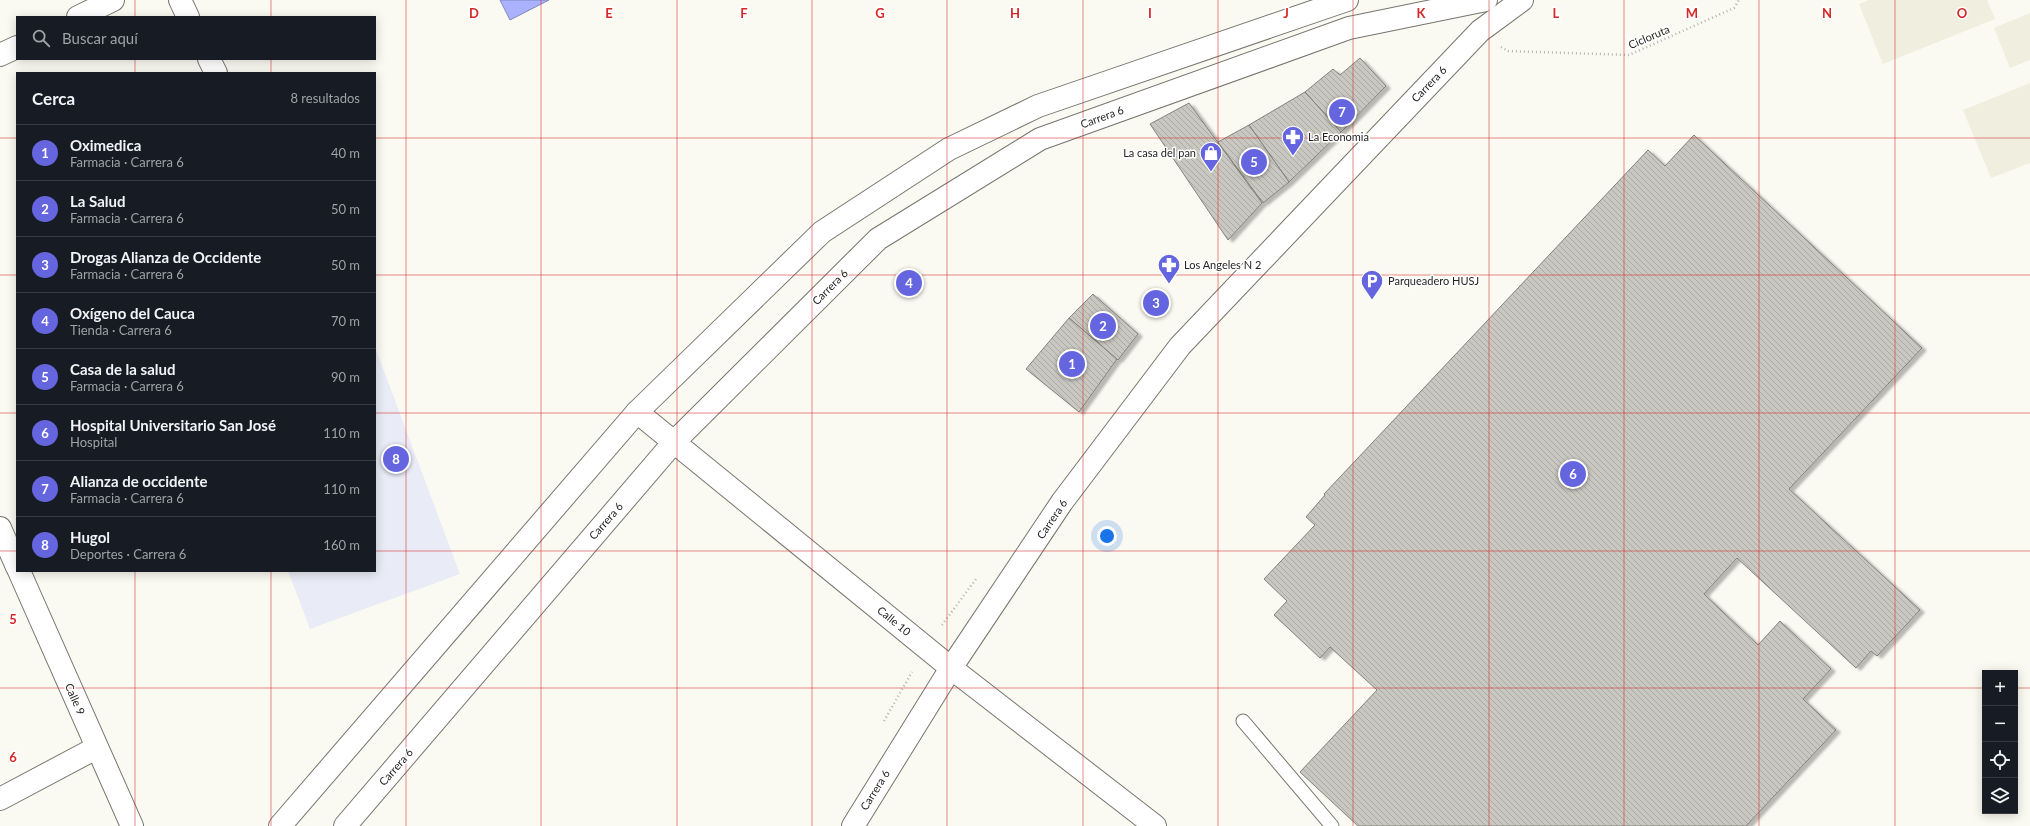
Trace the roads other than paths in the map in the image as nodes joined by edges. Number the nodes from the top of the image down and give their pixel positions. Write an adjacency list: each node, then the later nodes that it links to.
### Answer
1 (113, 0): 6 (main road)
2 (180, 0): 7 (main road)
3 (1347, 0): 12 (main road)
4 (1486, 0): 13 (main road, Carrera 6)
5 (1522, 0): 17 (main road, Carrera 6)
6 (80, 16)
7 (188, 16)
8 (16, 47): 9 (main road)
9 (0, 55)
10 (210, 60): 11 (main road)
11 (216, 72)
12 (637, 412): 13 (main road, Calle 10); 22 (main road)
13 (674, 442): 17 (main road, Calle 10); 23 (main road, Carrera 6)
14 (0, 528): 15 (main road)
15 (16, 565)
16 (19, 572): 19 (main road, Calle 9)
17 (951, 668): 24 (main road, Carrera 6); 25 (main road, Calle 10)
18 (1243, 722): 26 (lane)
19 (96, 748): 20 (main road); 21 (main road, Calle 9)
20 (0, 799)
21 (132, 826)
22 (280, 826)
23 (346, 826)
24 (853, 826)
25 (1155, 826)
26 (1332, 826)

